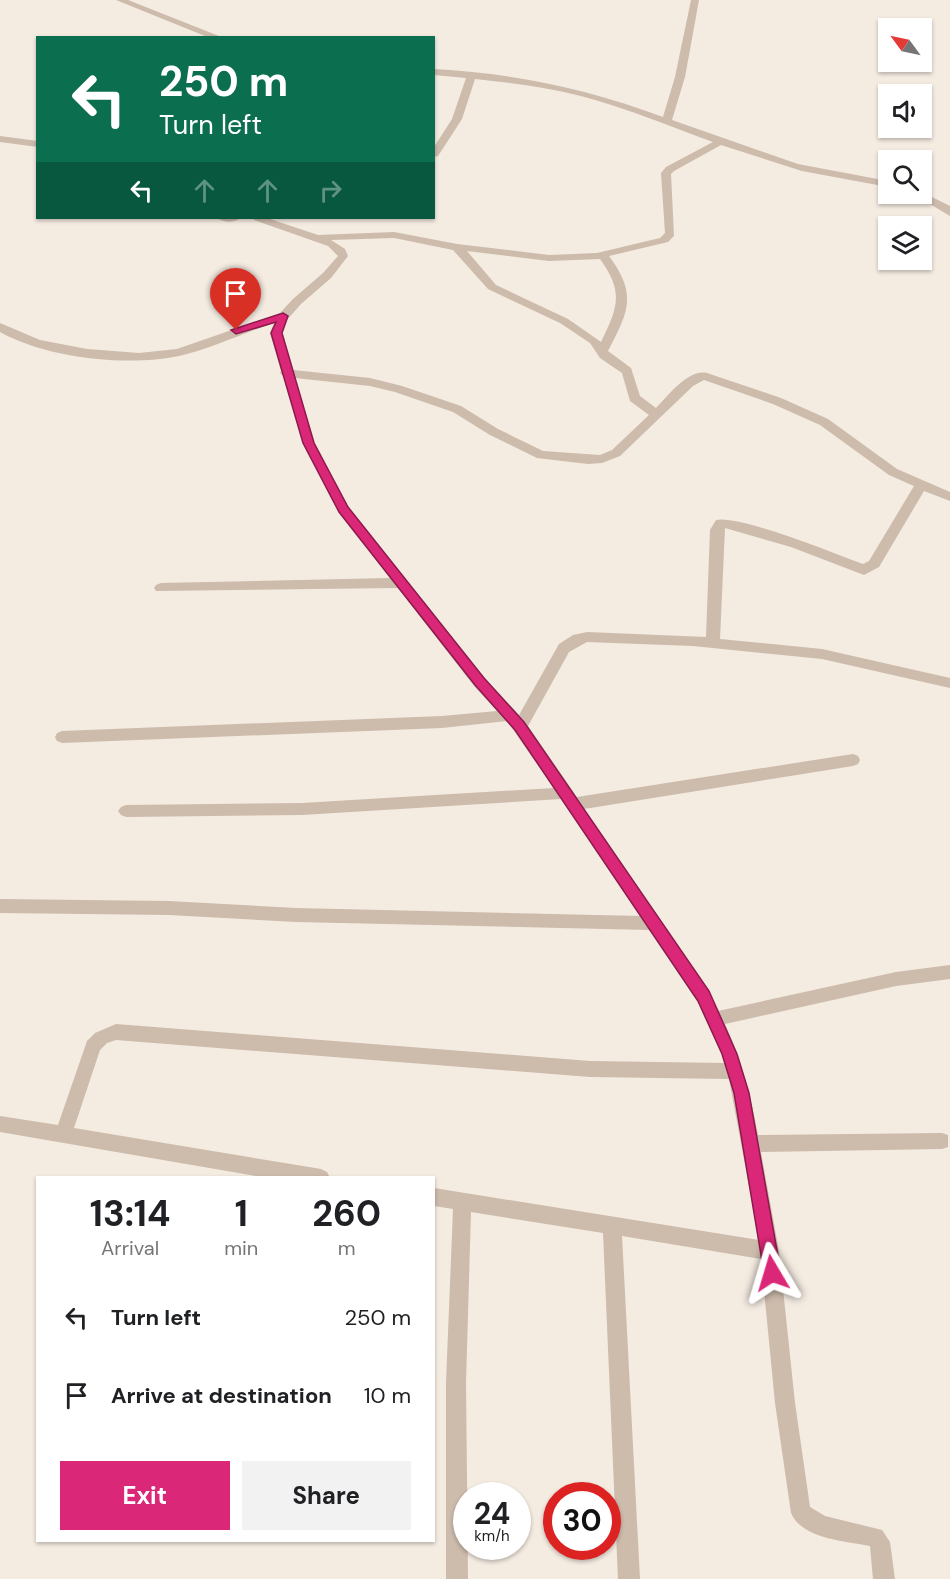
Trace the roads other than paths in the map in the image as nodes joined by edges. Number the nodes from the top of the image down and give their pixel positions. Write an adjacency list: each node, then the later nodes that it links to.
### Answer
1 (120, 0): 3 (street)
2 (695, 0): 8 (street)
3 (194, 28): 4 (street); 5 (street)
4 (187, 36)
5 (215, 36)
6 (435, 72): 7 (street)
7 (472, 75): 8 (street); 12 (street)
8 (667, 121): 10 (street)
9 (0, 139): 11 (street)
10 (722, 141): 13 (street); 19 (street)
11 (36, 144)
12 (435, 152)
13 (878, 182)
14 (932, 201): 15 (street)
15 (950, 213)
16 (261, 219): 17 (street)
17 (308, 237): 18 (street); 20 (street)
18 (457, 247): 19 (street); 22 (street)
19 (603, 255): 22 (street)
20 (283, 316): 21 (street); 23 (street)
21 (0, 327)
22 (602, 351): 24 (street)
23 (286, 373): 24 (street); 27 (street)
24 (655, 413): 25 (street)
25 (921, 486): 26 (street); 29 (street)
26 (950, 497)
27 (400, 583): 28 (street); 31 (street)
28 (161, 588)
29 (713, 643): 30 (street); 31 (street)
30 (950, 683)
31 (516, 720): 32 (street); 34 (street)
32 (62, 737)
33 (853, 760): 34 (street)
34 (570, 798): 35 (street); 37 (street)
35 (126, 811)
36 (0, 906): 37 (street)
37 (656, 924): 39 (street)
38 (950, 972): 39 (street)
39 (714, 1019): 40 (street)
40 (735, 1071): 42 (street); 44 (street)
41 (0, 1124): 42 (street)
42 (64, 1133): 45 (street)
43 (942, 1141): 44 (street)
44 (751, 1144): 49 (street)
45 (310, 1176)
46 (435, 1197): 47 (street)
47 (462, 1201): 48 (street); 50 (street)
48 (612, 1226): 49 (street); 51 (street)
49 (770, 1251): 52 (street)
50 (457, 1579)
51 (629, 1579)
52 (884, 1579)

